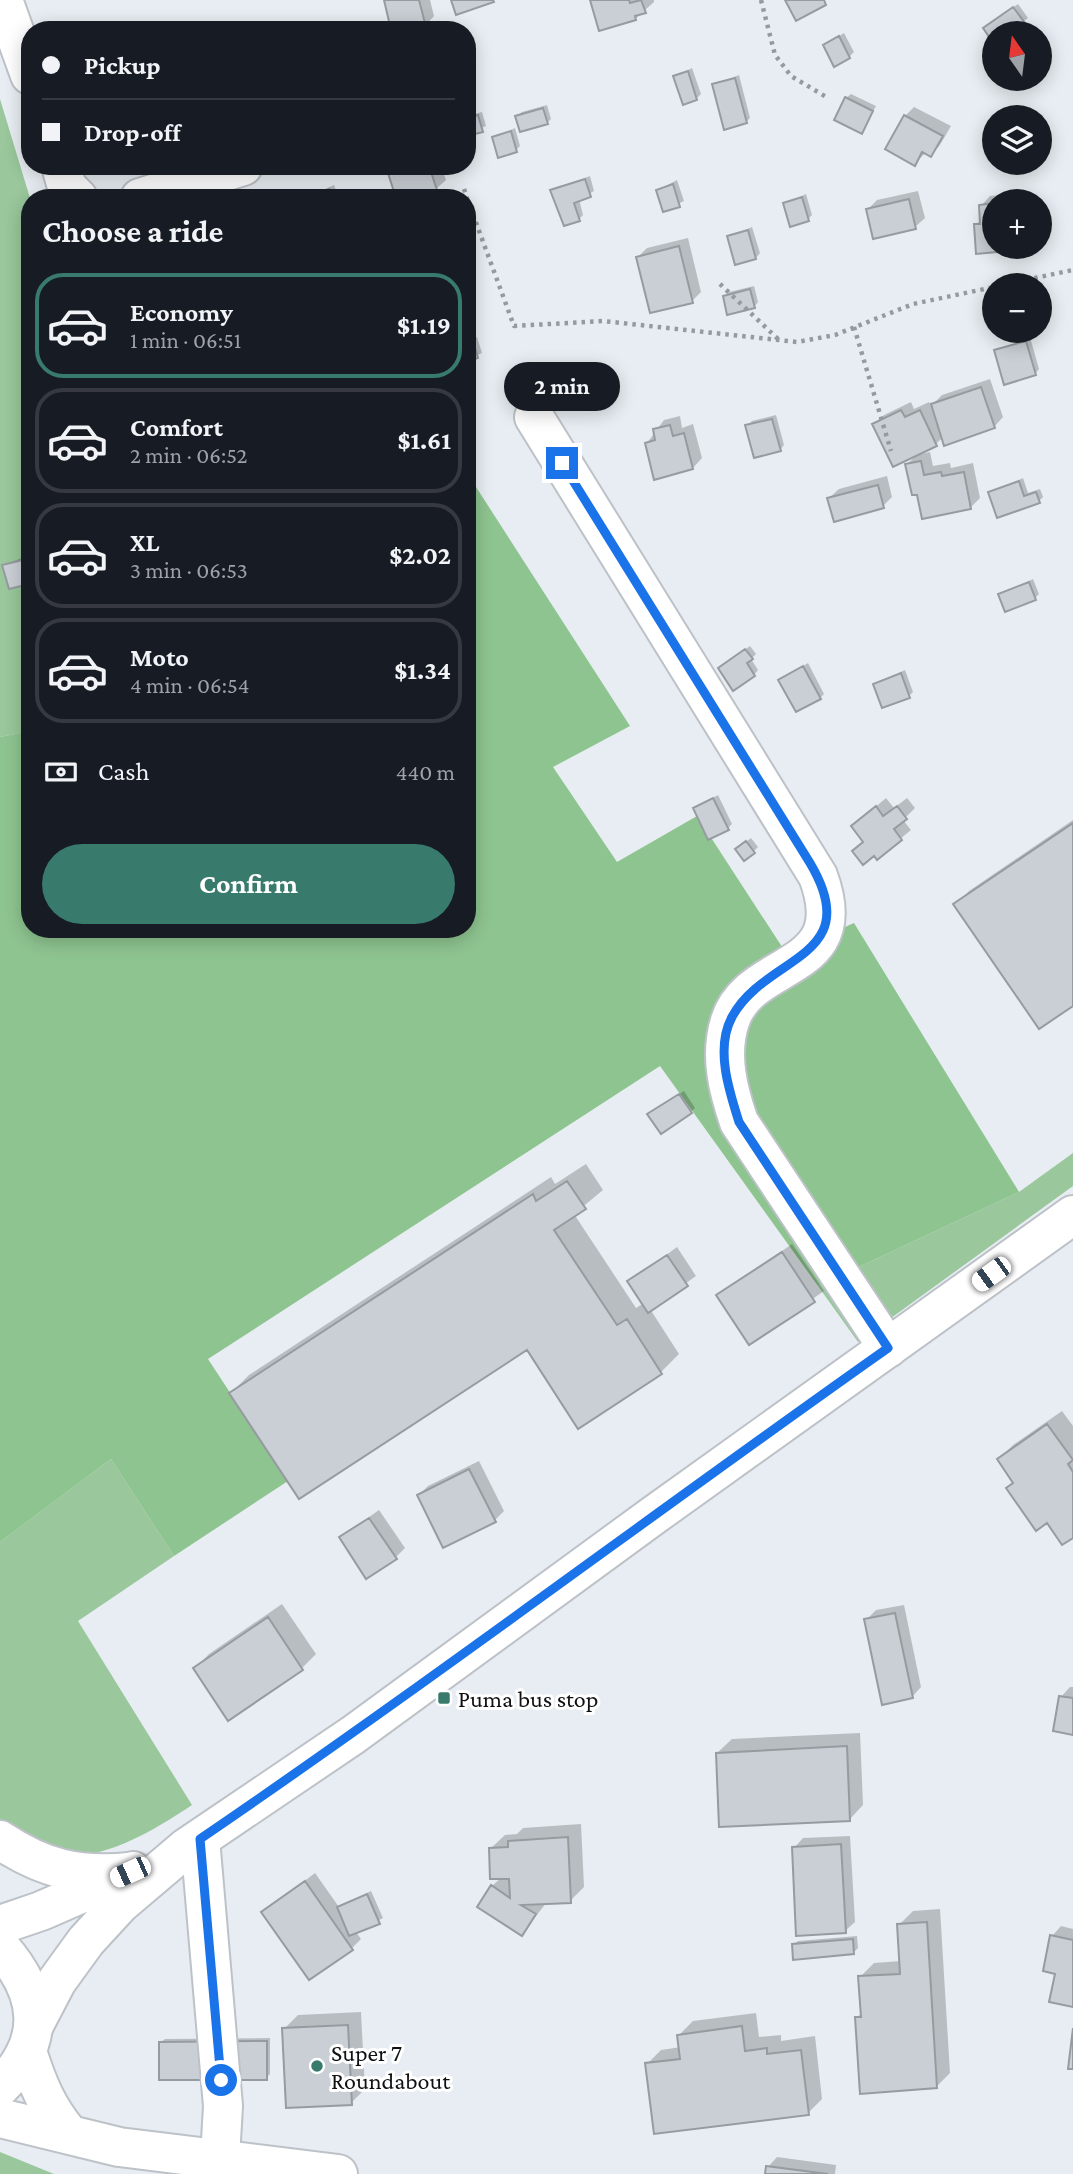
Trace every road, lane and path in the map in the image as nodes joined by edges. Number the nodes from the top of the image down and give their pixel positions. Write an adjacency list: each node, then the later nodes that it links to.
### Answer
1 (3, 0): 3 (main road)
2 (761, 0): 4 (path)
3 (21, 50)
4 (828, 98)
5 (214, 175): 6 (main road)
6 (169, 189)
7 (476, 223): 13 (path)
8 (1073, 270): 9 (path)
9 (1052, 274)
10 (720, 284): 13 (path)
11 (982, 290): 12 (path)
12 (854, 327): 13 (path); 15 (path)
13 (779, 340)
14 (534, 418): 17 (main road)
15 (891, 451)
16 (1073, 1215): 17 (main road)
17 (888, 1348): 19 (main road)
18 (0, 1840): 20 (main road)
19 (193, 1843): 20 (main road); 23 (main road); 27 (main road)
20 (130, 1872): 21 (main road)
21 (0, 1925)
22 (0, 1947): 23 (main road)
23 (31, 2038): 24 (main road); 26 (main road)
24 (0, 2087)
25 (0, 2118): 26 (main road)
26 (69, 2134): 27 (main road)
27 (220, 2158): 28 (main road)
28 (338, 2174)

